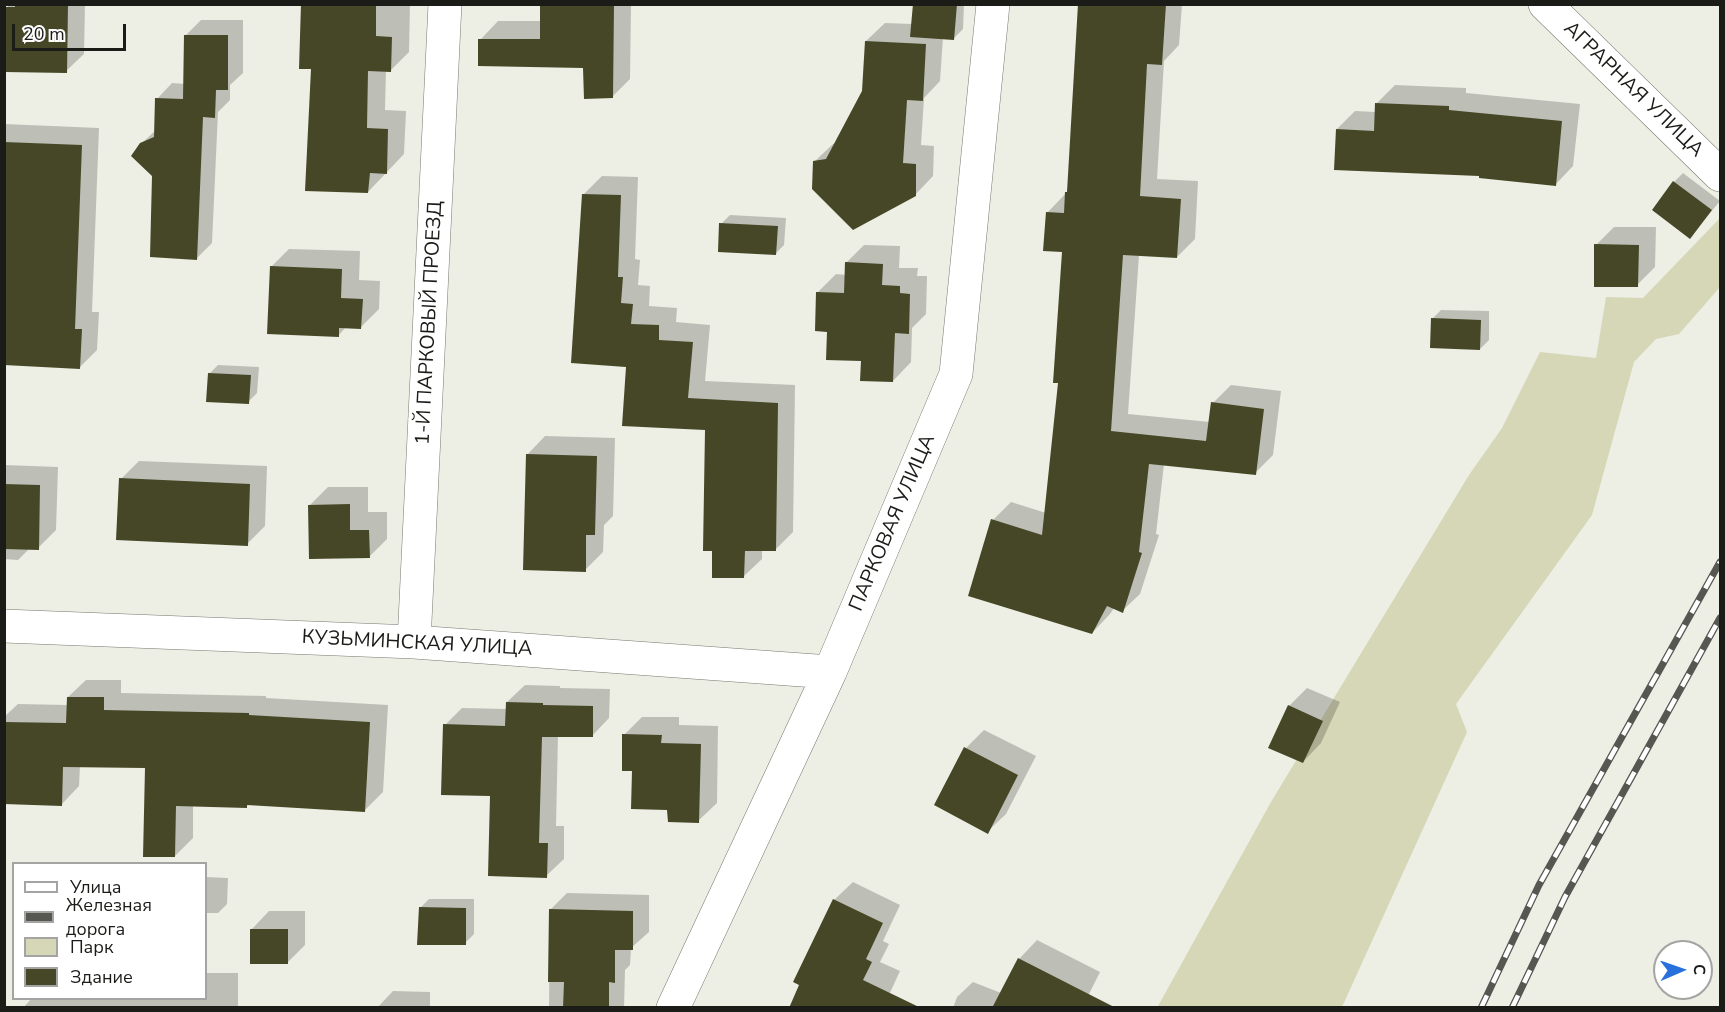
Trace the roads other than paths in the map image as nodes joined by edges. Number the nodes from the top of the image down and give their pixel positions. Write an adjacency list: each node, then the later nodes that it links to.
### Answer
1 (446, 4): 6 (street, 1-Й ПАРКОВЫЙ ПРОЕЗД)
2 (993, 4): 7 (street, ПАРКОВАЯ УЛИЦА)
3 (1545, 4): 4 (street, АГРАРНАЯ УЛИЦА)
4 (1720, 175)
5 (4, 626): 6 (street, КУЗЬМИНСКАЯ УЛИЦА)
6 (414, 642): 7 (street, КУЗЬМИНСКАЯ УЛИЦА)
7 (830, 672): 8 (street, ПАРКОВАЯ УЛИЦА)
8 (673, 1008)

